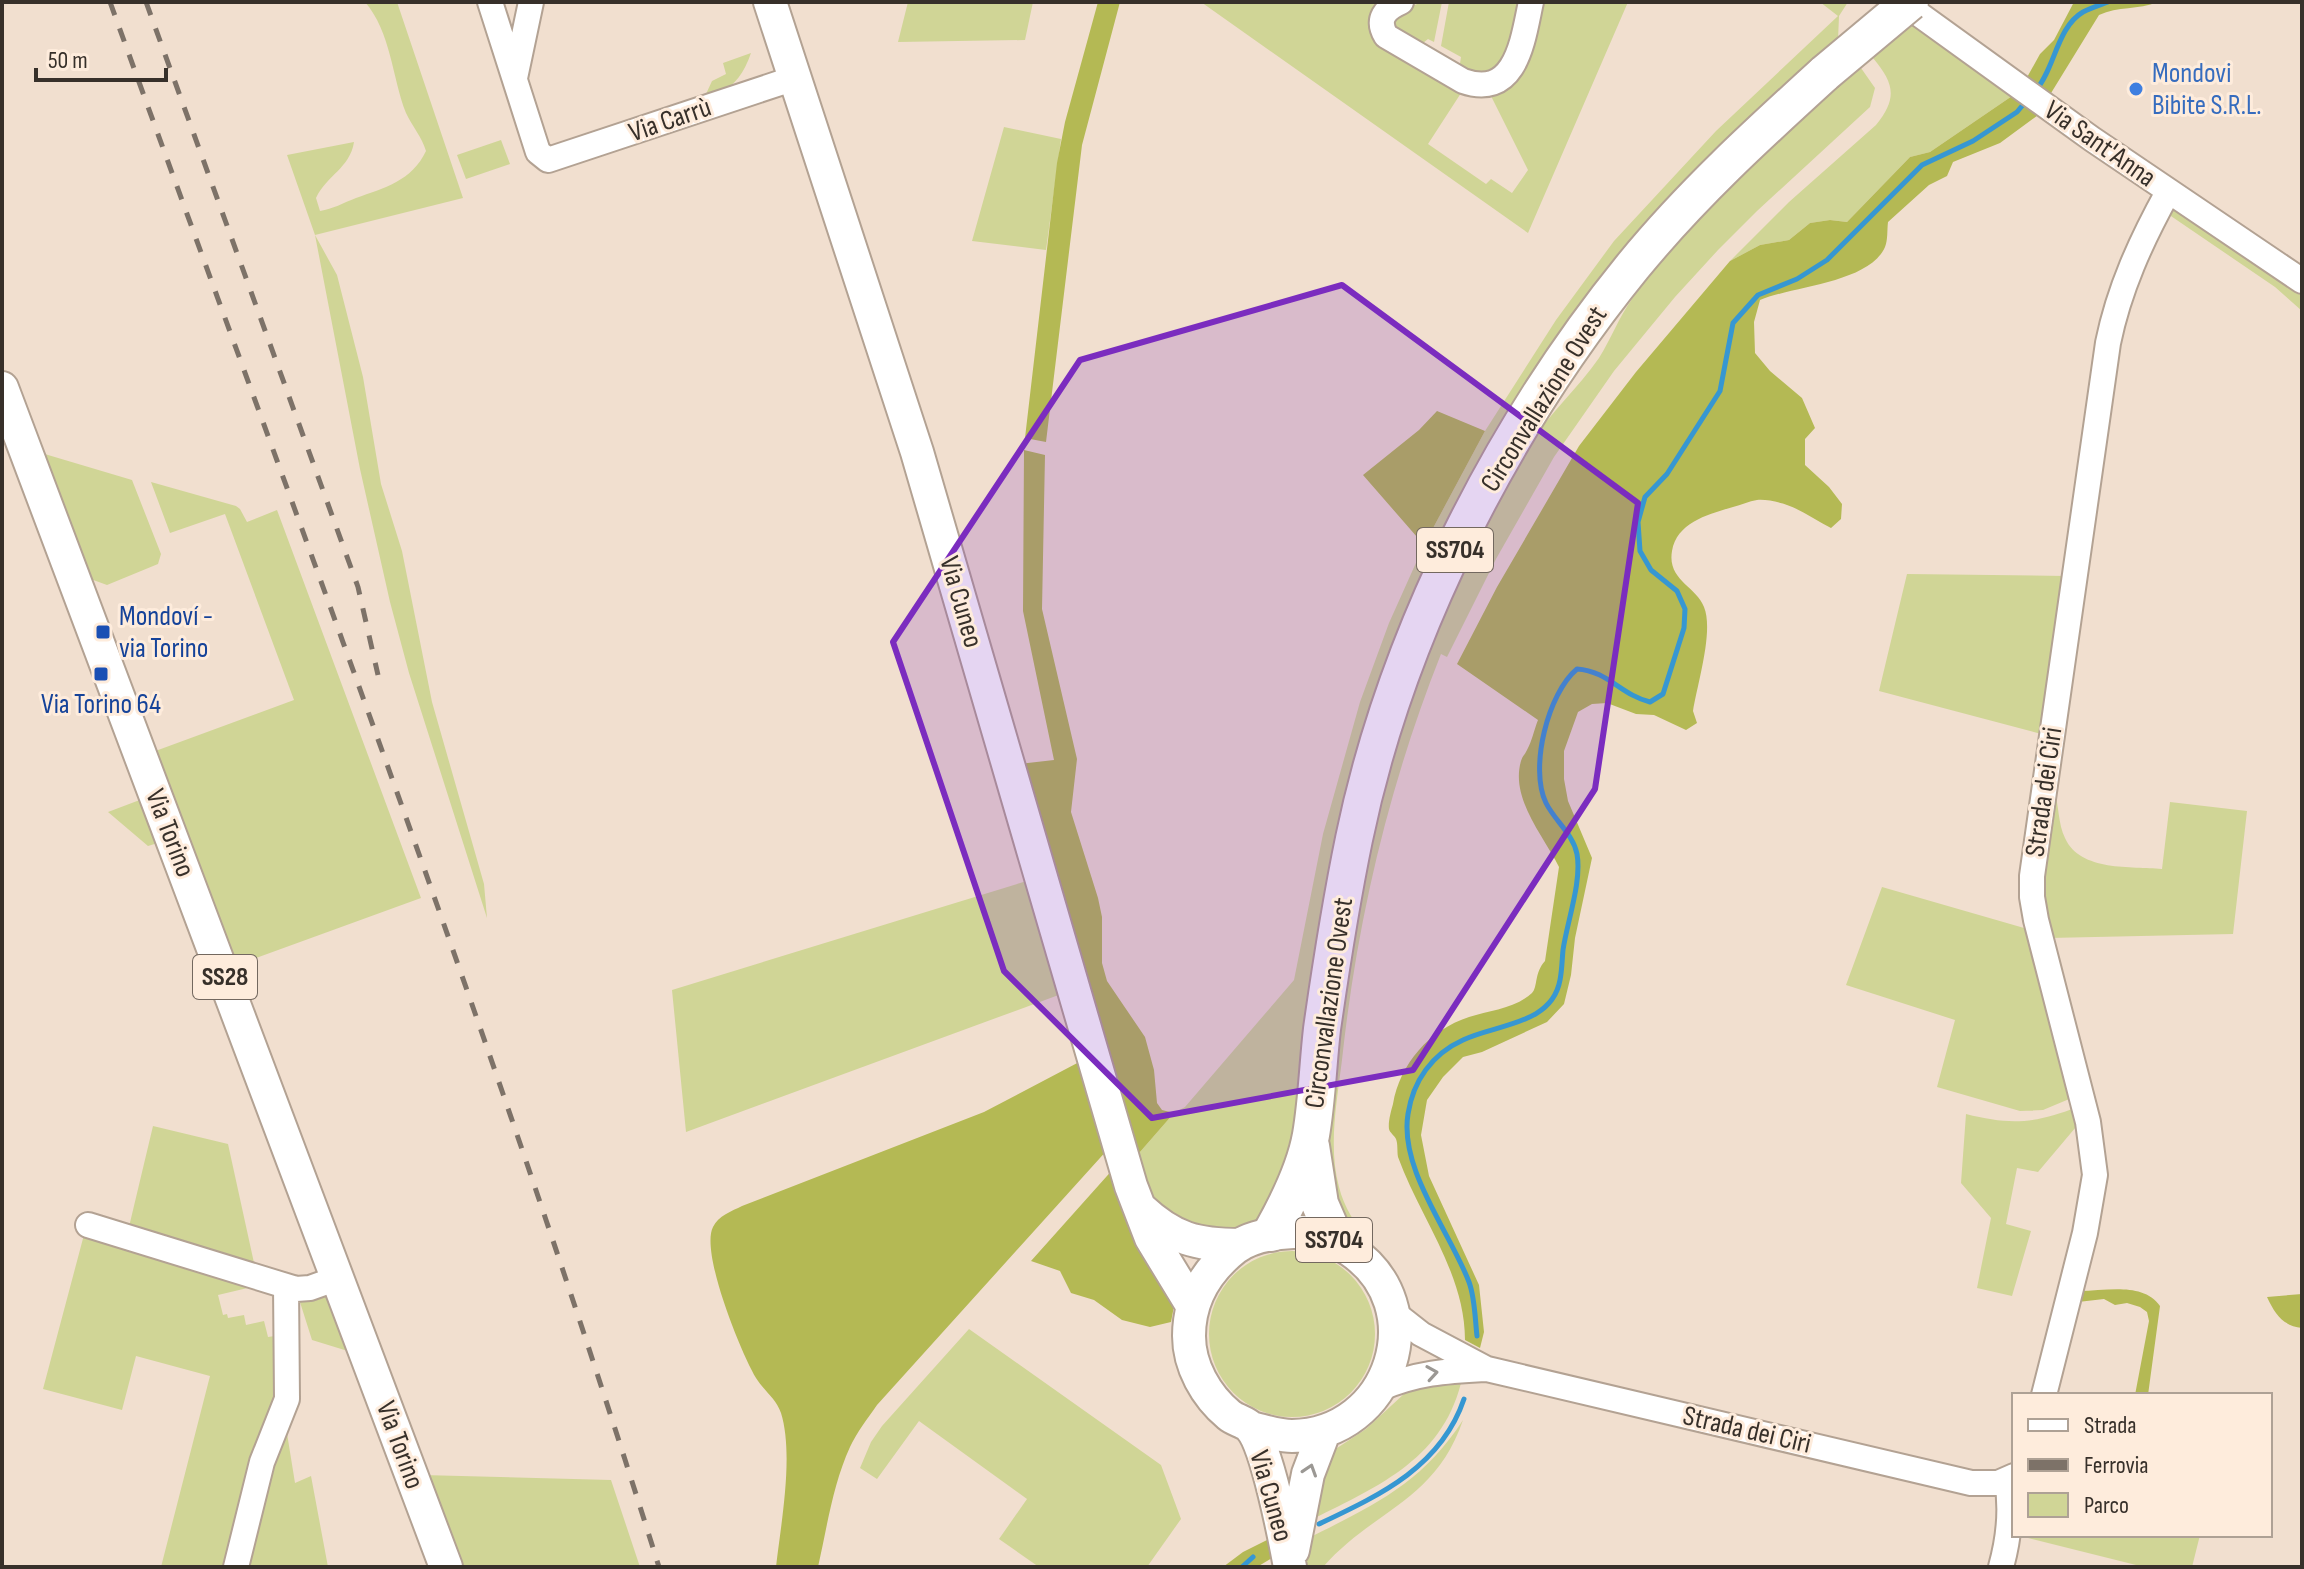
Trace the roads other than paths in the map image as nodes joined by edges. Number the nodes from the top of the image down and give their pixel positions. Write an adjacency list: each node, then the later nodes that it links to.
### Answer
1 (490, 2): 9 (street)
2 (531, 2): 9 (street)
3 (770, 2): 8 (main road, Via Cuneo)
4 (1401, 2): 5 (street)
5 (1531, 2)
6 (1902, 2): 10 (street, Via Sant'Anna)
7 (1910, 2): 13 (highway, Circonvallazione Ovest / SS704, bridge)
8 (795, 78): 9 (street, Via Carrù); 14 (main road, Via Cuneo)
9 (515, 79)
10 (2168, 192): 11 (street, Via Sant'Anna); 24 (street, Strada dei Ciri)
11 (2302, 281)
12 (2, 388): 18 (main road, Via Torino / SS28)
13 (1311, 1137): 16 (highway, SS704); 17 (highway, SS704)
14 (1139, 1206): 16 (main road, Via Cuneo); 20 (main road, Via Cuneo)
15 (88, 1225): 19 (street)
16 (1256, 1239): 17 (main road, Via Cuneo / SS704); 20 (main road, Via Cuneo / SS704)
17 (1336, 1241): 21 (main road, Via Cuneo / SS704)
18 (338, 1278): 19 (street); 30 (main road, Via Torino / SS28)
19 (286, 1286): 29 (street)
20 (1193, 1307): 25 (main road, Via Cuneo / SS704)
21 (1393, 1312): 22 (street); 23 (main road, Via Cuneo / SS704)
22 (1487, 1369): 23 (street, one-way to 22); 27 (street, Strada dei Ciri)
23 (1379, 1389): 26 (main road, Via Cuneo / SS704)
24 (2045, 1393)
25 (1251, 1428): 26 (main road, Via Cuneo / SS704); 28 (main road, Via Cuneo)
26 (1324, 1432): 28 (main road, Via Cuneo, one-way to 26)
27 (2010, 1478): 31 (street, Strada dei Ciri)
28 (1290, 1566)
29 (236, 1567)
30 (446, 1567)
31 (2001, 1567)

